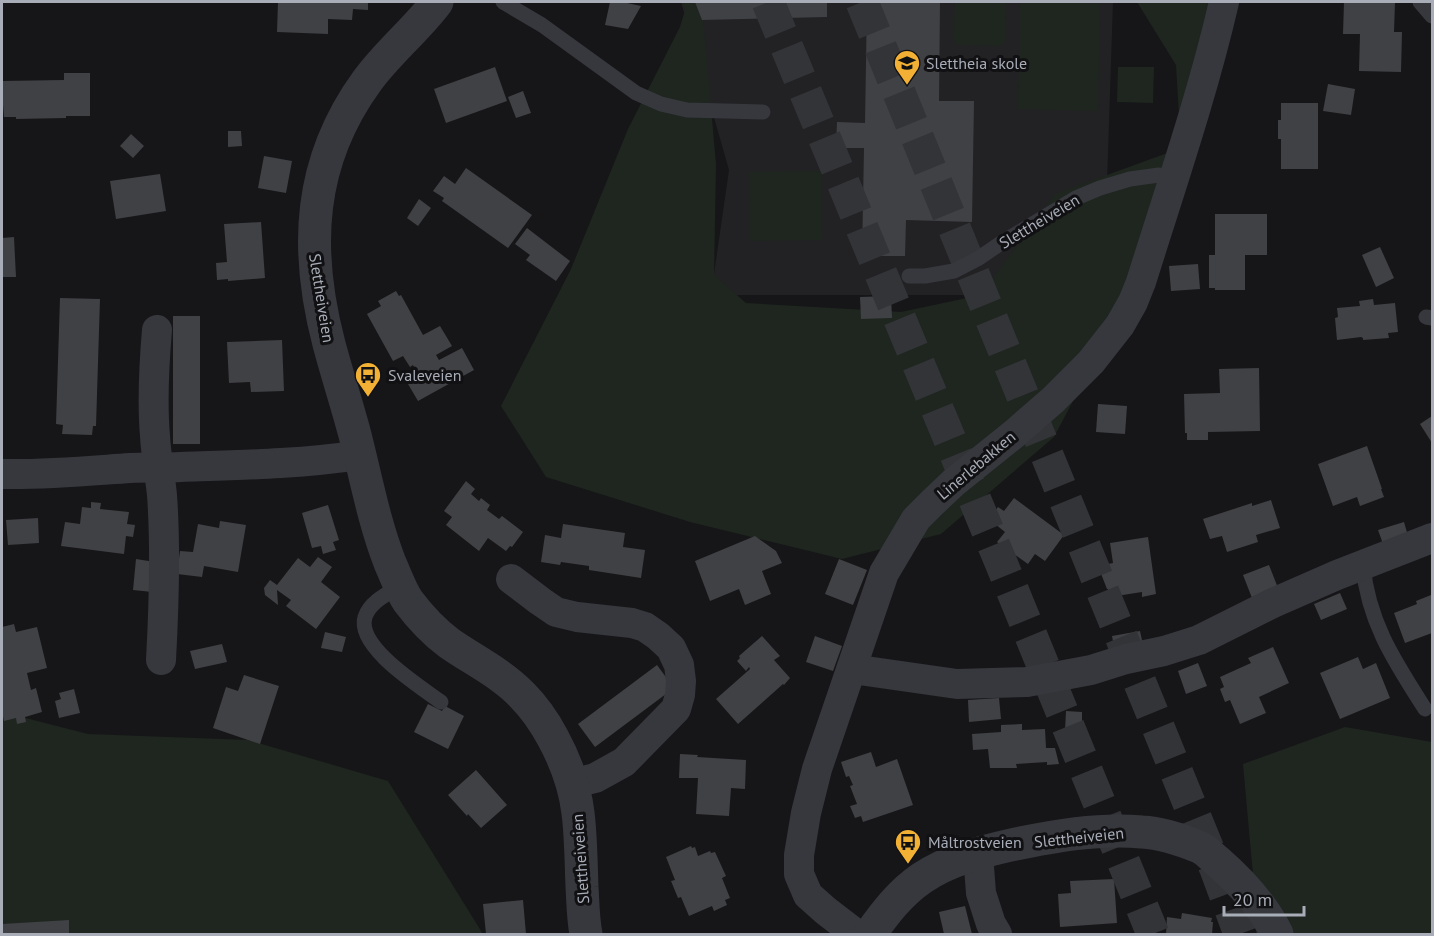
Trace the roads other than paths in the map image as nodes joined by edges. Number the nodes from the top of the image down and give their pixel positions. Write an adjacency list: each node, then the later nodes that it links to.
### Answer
1 (437, 2): 10 (street, Slettheiveien)
2 (502, 2): 6 (lane)
3 (1224, 2): 7 (street, Linerlebakken)
4 (1420, 2): 5 (lane)
5 (1432, 16)
6 (763, 112)
7 (1173, 179): 8 (lane, Slettheiveien); 18 (street, Linerlebakken)
8 (909, 276)
9 (157, 330): 11 (street)
10 (360, 455): 11 (street); 16 (street, Slettheiveien)
11 (159, 468): 12 (street); 17 (street)
12 (2, 474)
13 (1432, 538): 14 (street)
14 (1363, 565): 18 (street); 20 (lane)
15 (511, 579): 21 (street)
16 (399, 586): 19 (lane); 21 (street, Slettheiveien)
17 (161, 660)
18 (852, 669): 24 (street, Linerlebakken)
19 (441, 702)
20 (1425, 709)
21 (571, 784): 23 (street, Slettheiveien)
22 (973, 854): 25 (street, Slettheiveien); 26 (street); 27 (street, Slettheiveien)
23 (586, 934)
24 (856, 934)
25 (870, 934)
26 (997, 934)
27 (1276, 934)

